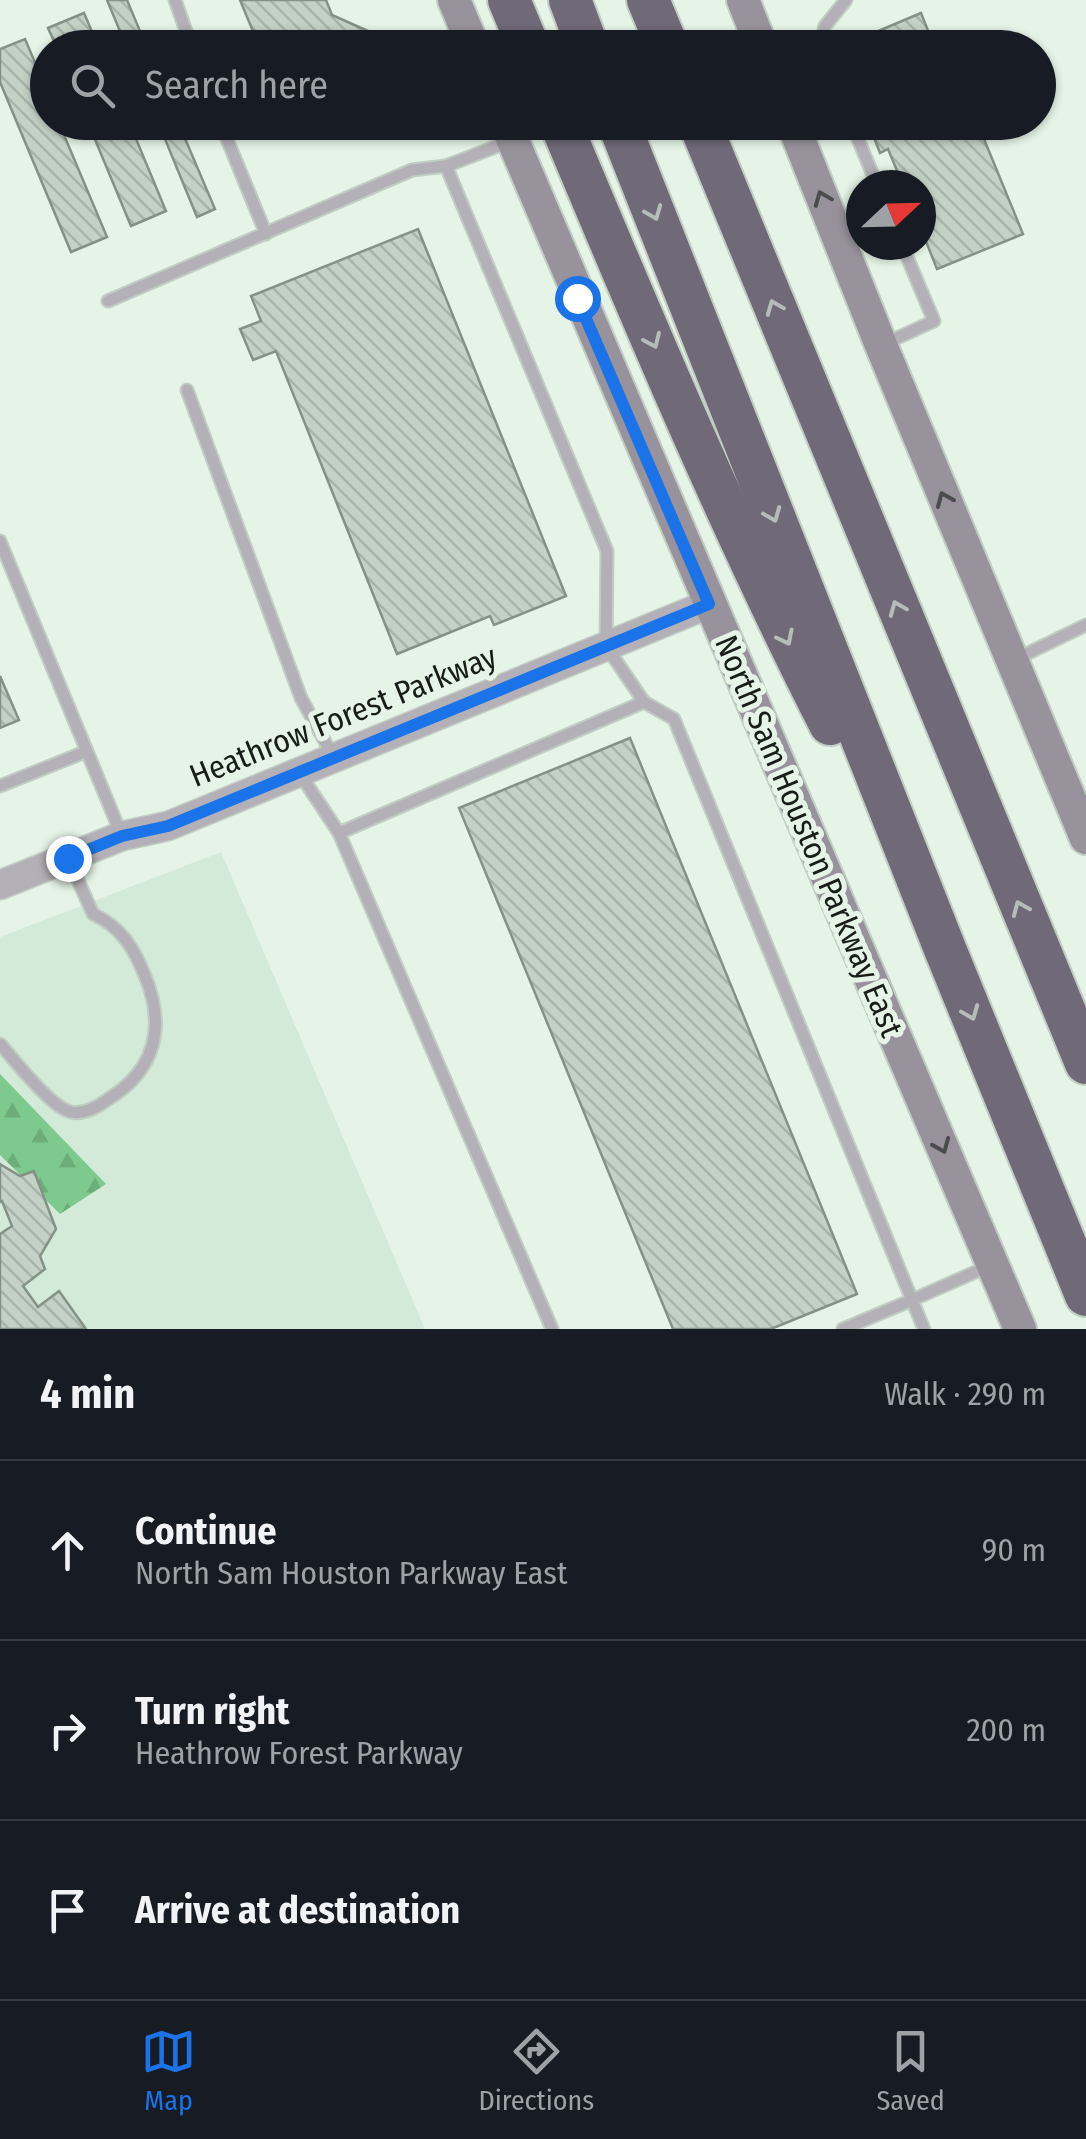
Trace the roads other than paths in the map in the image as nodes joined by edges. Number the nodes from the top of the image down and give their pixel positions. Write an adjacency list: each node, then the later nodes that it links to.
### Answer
1 (175, 0): 8 (lane)
2 (454, 0): 9 (main road)
3 (509, 0): 10 (highway)
4 (570, 0): 11 (highway)
5 (648, 0): 12 (highway)
6 (744, 0): 13 (main road)
7 (846, 0): 14 (lane)
8 (186, 30)
9 (466, 30)
10 (521, 30)
11 (581, 30)
12 (660, 30)
13 (755, 30)
14 (825, 30)
15 (227, 140): 25 (lane)
16 (494, 140): 23 (lane)
17 (512, 140): 31 (main road, North Sam Houston Parkway East)
18 (568, 140): 45 (highway, one-way to 45)
19 (625, 140): 45 (highway, one-way to 45)
20 (705, 140): 47 (highway, one-way to 20)
21 (799, 140): 28 (main road, one-way to 21)
22 (858, 140): 24 (lane)
23 (446, 166): 25 (lane); 33 (lane)
24 (871, 170)
25 (266, 234): 27 (lane)
26 (908, 260): 28 (lane)
27 (108, 301)
28 (880, 346): 34 (main road, one-way to 28)
29 (187, 390): 37 (lane)
30 (0, 541): 36 (lane)
31 (709, 604): 33 (street, Heathrow Forest Parkway); 48 (main road, North Sam Houston Parkway East, one-way to 48)
32 (1086, 625): 34 (lane)
33 (606, 646): 35 (lane); 37 (street, Heathrow Forest Parkway)
34 (1012, 661): 42 (main road)
35 (644, 702): 40 (lane); 50 (lane)
36 (85, 752): 39 (lane); 41 (lane)
37 (334, 758): 38 (street, Heathrow Forest Parkway)
38 (299, 772): 40 (lane); 41 (street, Heathrow Forest Parkway)
39 (0, 786)
40 (339, 833): 51 (lane)
41 (122, 836): 43 (street, Heathrow Forest Parkway)
42 (1086, 838)
43 (68, 858): 44 (street, Heathrow Forest Parkway); 46 (lane)
44 (0, 885)
45 (945, 949): 49 (highway, one-way to 49)
46 (0, 1044)
47 (1086, 1062)
48 (993, 1265): 50 (lane); 54 (main road, North Sam Houston Parkway East)
49 (1086, 1295)
50 (912, 1300): 52 (lane); 53 (lane)
51 (552, 1329)
52 (843, 1329)
53 (924, 1329)
54 (1020, 1329)

